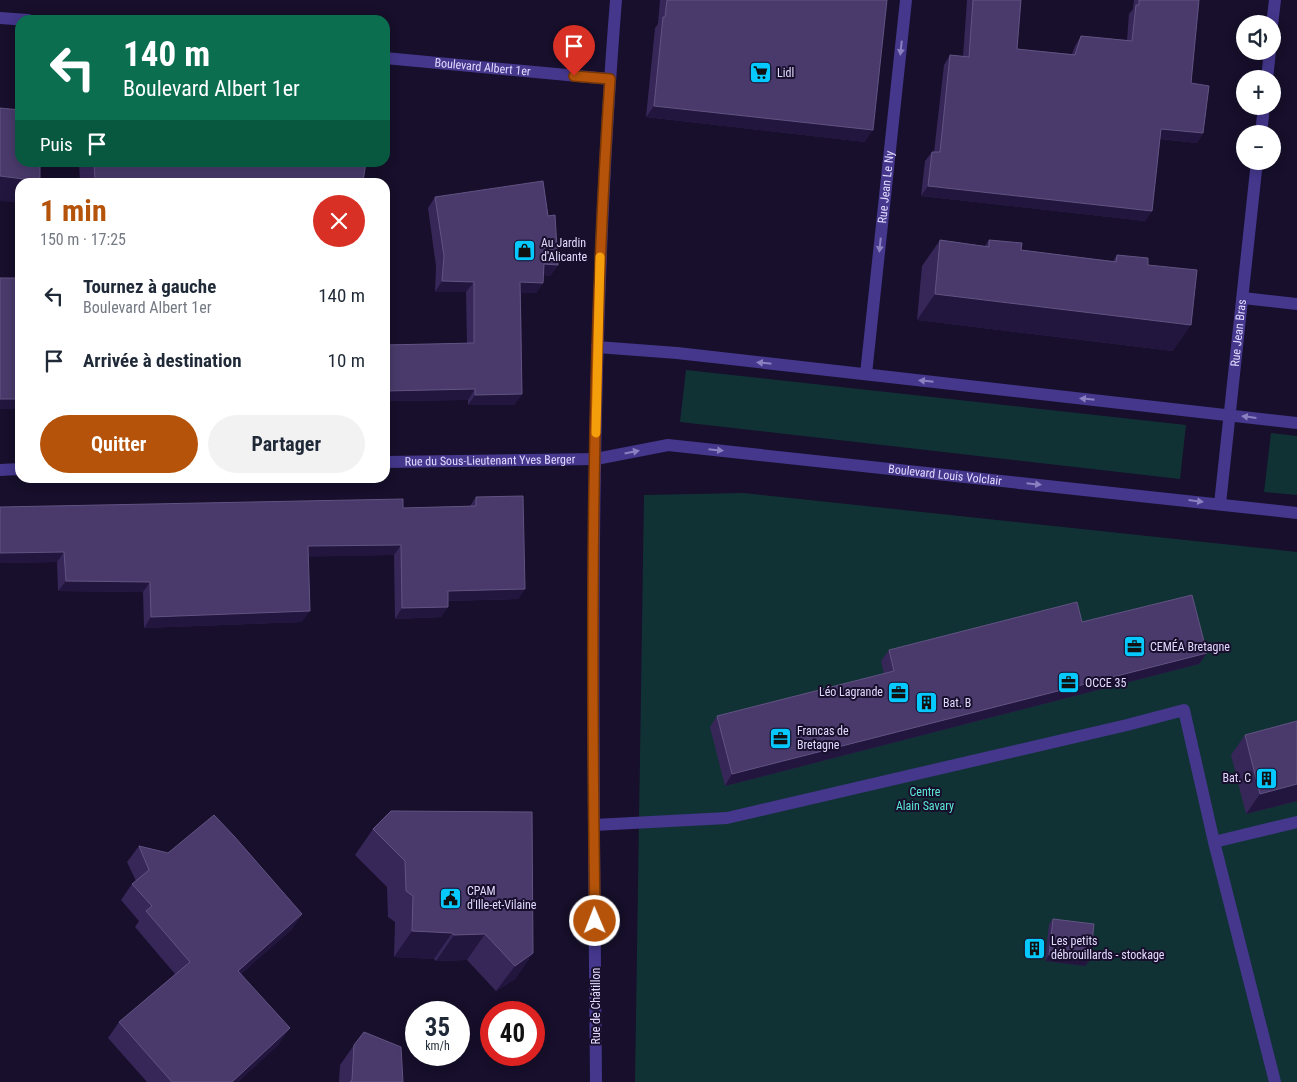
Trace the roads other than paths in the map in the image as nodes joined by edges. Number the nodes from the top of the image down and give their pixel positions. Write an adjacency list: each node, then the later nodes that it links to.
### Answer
1 (616, 0): 6 (street, Rue de Châtillon)
2 (906, 0): 11 (street, Rue Jean Le Ny, one-way to 11)
3 (1275, 0): 4 (street)
4 (1273, 15)
5 (390, 58): 6 (street, Boulevard Albert 1er)
6 (610, 79): 10 (street, Rue de Châtillon)
7 (1257, 170): 8 (street, Rue Jean Bras)
8 (1242, 298): 9 (street); 12 (street, Rue Jean Bras)
9 (1297, 304)
10 (597, 347): 11 (street, one-way to 10); 14 (street, Rue de Châtillon)
11 (866, 374): 12 (street, one-way to 11)
12 (1230, 415): 13 (street, one-way to 12); 18 (street, Rue Jean Bras)
13 (1297, 423)
14 (596, 459): 15 (street, Rue du Sous-Lieutenant Yves Berger); 18 (street, Boulevard Louis Volclair, one-way to 18); 21 (street, Rue de Châtillon)
15 (390, 462)
16 (0, 470): 17 (street)
17 (15, 470)
18 (1220, 504): 19 (street, Boulevard Louis Volclair)
19 (1297, 513)
20 (1297, 822): 22 (street)
21 (594, 825): 22 (street); 23 (street, Rue de Châtillon)
22 (1214, 842): 24 (street)
23 (596, 1082)
24 (1275, 1082)

